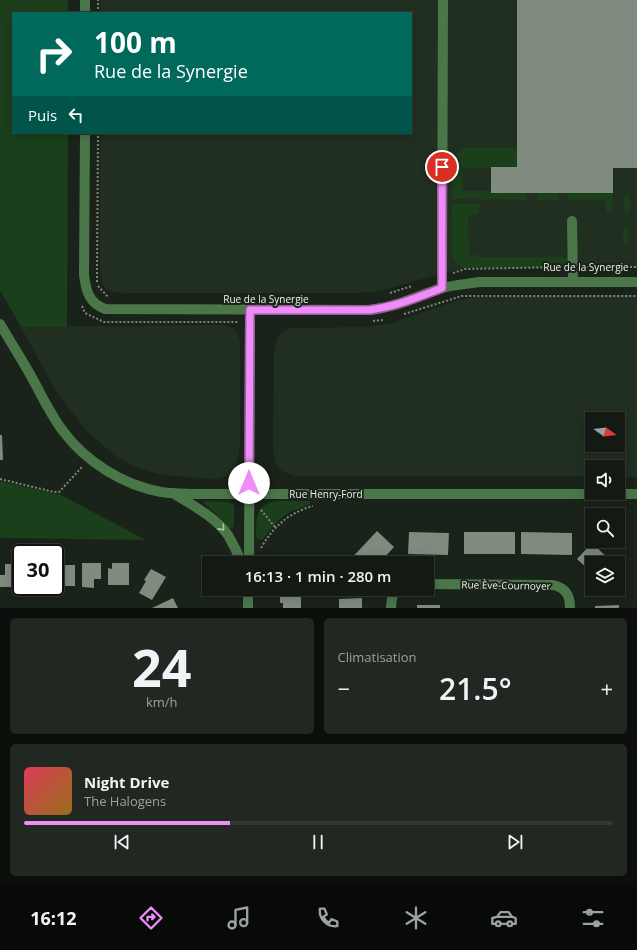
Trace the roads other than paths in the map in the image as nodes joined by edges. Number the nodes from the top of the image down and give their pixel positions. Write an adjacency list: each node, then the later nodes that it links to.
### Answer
1 (85, 0): 3 (street)
2 (443, 0): 8 (street)
3 (85, 12)
4 (85, 134): 9 (street, Rue de la Synergie)
5 (572, 221): 6 (street)
6 (573, 282): 7 (street, Rue de la Synergie); 8 (street, Rue de la Synergie)
7 (637, 282)
8 (442, 288): 9 (street, Rue de la Synergie)
9 (250, 310): 12 (street, Rue de la Synergie)
10 (0, 324): 11 (street, Rue Henry-Ford)
11 (173, 493): 12 (street, Rue Henry-Ford); 14 (street, one-way to 14)
12 (249, 494): 13 (street, Rue Henry-Ford); 15 (street, Rue de la Synergie)
13 (637, 494)
14 (238, 556)
15 (249, 556)
16 (434, 584): 21 (street, Rue Ève-Cournoyer)
17 (248, 596): 19 (street)
18 (393, 596): 20 (street)
19 (248, 608)
20 (391, 608)
21 (570, 608)

